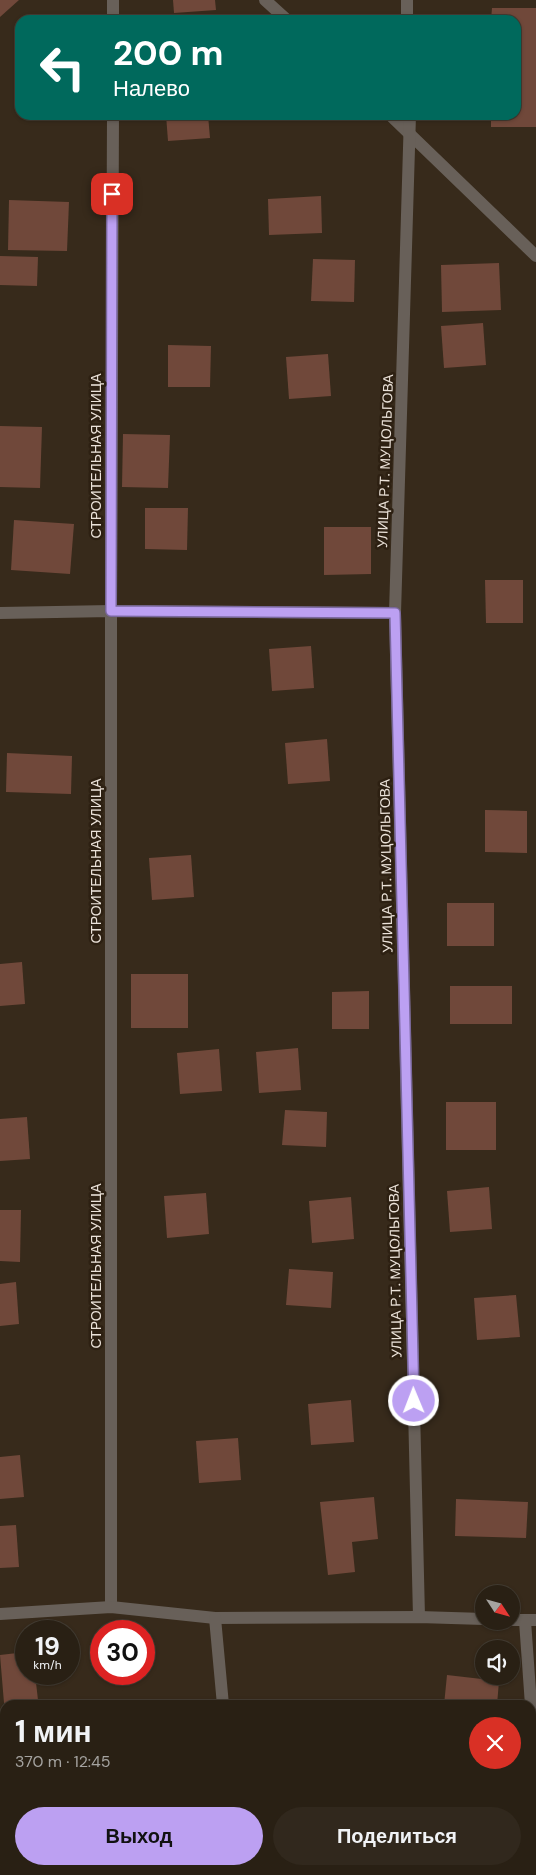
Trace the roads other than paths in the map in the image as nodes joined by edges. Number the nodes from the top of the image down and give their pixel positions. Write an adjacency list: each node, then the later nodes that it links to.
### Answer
1 (113, 0): 4 (street)
2 (265, 0): 5 (street)
3 (407, 0): 6 (street)
4 (113, 15)
5 (282, 15)
6 (407, 15)
7 (112, 120): 12 (street, СТРОИТЕЛЬНАЯ УЛИЦА)
8 (396, 120): 10 (street)
9 (410, 120): 10 (street, УЛИЦА Р.Т. МУЦОЛЬГОВА)
10 (411, 134): 11 (street); 14 (street, УЛИЦА Р.Т. МУЦОЛЬГОВА)
11 (536, 256)
12 (111, 611): 13 (street); 14 (street); 15 (street, СТРОИТЕЛЬНАЯ УЛИЦА)
13 (0, 613)
14 (395, 613): 17 (street, УЛИЦА Р.Т. МУЦОЛЬГОВА)
15 (111, 1607): 16 (street); 18 (street)
16 (0, 1614)
17 (419, 1617): 18 (street); 19 (street)
18 (215, 1618): 21 (street)
19 (475, 1620)
20 (530, 1620): 22 (street)
21 (223, 1700)
22 (531, 1700)

